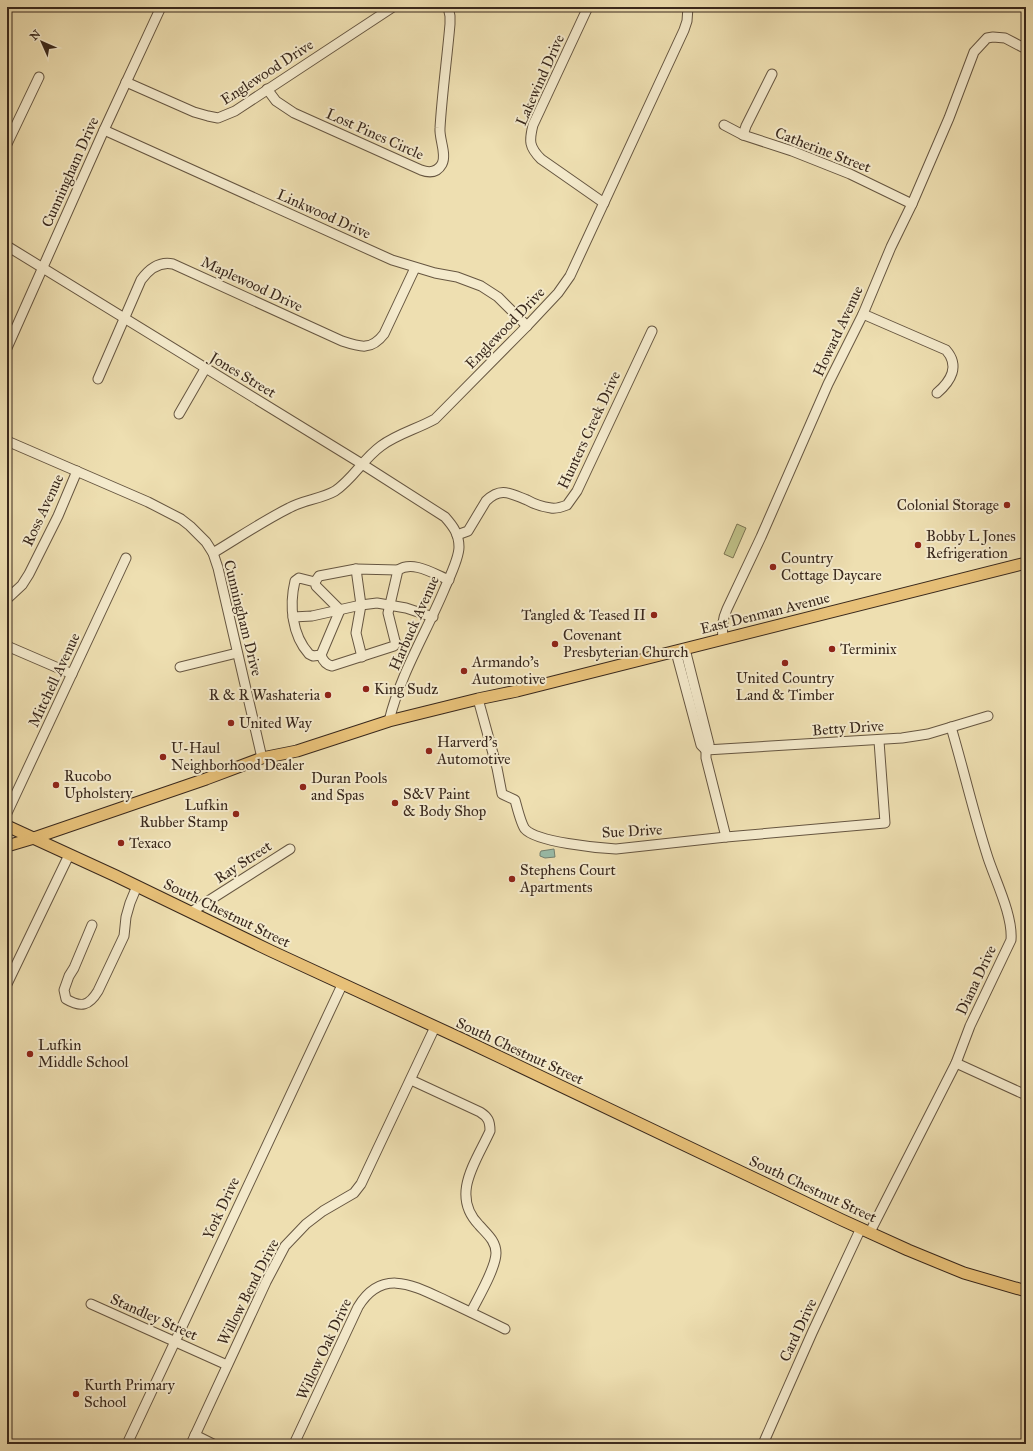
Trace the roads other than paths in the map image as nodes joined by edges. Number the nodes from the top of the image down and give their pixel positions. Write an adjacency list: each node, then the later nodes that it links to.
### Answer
1 (161, 7): 9 (street, Cunningham Drive)
2 (392, 7): 10 (street, Englewood Drive)
3 (448, 7): 10 (street, Lost Pines Circle)
4 (588, 7): 15 (street, Lakewind Drive)
5 (688, 7): 15 (street, Englewood Drive)
6 (1026, 49): 16 (street, Howard Avenue)
7 (772, 74): 13 (street)
8 (39, 77): 14 (street)
9 (126, 82): 10 (street, Englewood Drive); 12 (street, Cunningham Drive)
10 (267, 89)
11 (724, 124): 13 (street, Catherine Street)
12 (104, 130): 18 (street, Cunningham Drive); 19 (street, Linkwood Drive)
13 (743, 135): 16 (street, Catherine Street)
14 (7, 144)
15 (604, 203): 22 (street, Englewood Drive)
16 (912, 204): 20 (street, Howard Avenue)
17 (7, 246): 18 (street, Jones Street)
18 (43, 268): 21 (street, Jones Street); 24 (street, Cunningham Drive)
19 (415, 268): 21 (street, Maplewood Drive); 22 (street, Linkwood Drive)
20 (863, 314): 27 (street); 46 (street, Howard Avenue)
21 (124, 318): 25 (street, Jones Street); 26 (street, Maplewood Drive)
22 (527, 326): 30 (street, Englewood Drive)
23 (652, 331): 32 (street, Hunters Creek Drive)
24 (7, 348)
25 (205, 369): 28 (street); 30 (street, Jones Street)
26 (98, 379)
27 (937, 393)
28 (179, 414)
29 (7, 441): 31 (street, Cunningham Drive)
30 (362, 464): 32 (street, Jones Street); 33 (street, Englewood Drive)
31 (76, 471): 33 (street, Cunningham Drive); 40 (street, Ross Avenue)
32 (457, 536): 38 (street, Harbuck Avenue)
33 (213, 553): 49 (street, Cunningham Drive)
34 (126, 558): 53 (street, Mitchell Avenue)
35 (1026, 563): 46 (main road, East Denman Avenue)
36 (356, 569): 37 (street); 39 (street); 42 (street)
37 (398, 570): 38 (street); 41 (street)
38 (449, 580): 45 (street, Harbuck Avenue)
39 (314, 582): 43 (street); 44 (street)
40 (7, 599)
41 (390, 604): 42 (street); 45 (street); 51 (street)
42 (361, 605): 43 (street); 51 (street)
43 (340, 610): 44 (street); 50 (street)
44 (293, 617): 50 (street)
45 (433, 617): 56 (street, Harbuck Avenue)
46 (723, 639): 48 (main road, East Denman Avenue)
47 (7, 646): 53 (street)
48 (680, 650): 54 (main road, East Denman Avenue); 59 (street)
49 (237, 653): 52 (street); 60 (street, Cunningham Drive)
50 (321, 655): 51 (street)
51 (362, 657)
52 (180, 667)
53 (72, 674): 61 (street, Mitchell Avenue)
54 (478, 699): 56 (main road, East Denman Avenue); 63 (street, Sue Drive)
55 (988, 716): 57 (street, Betty Drive)
56 (389, 720): 60 (main road, East Denman Avenue)
57 (951, 727): 58 (street, Betty Drive); 74 (street, Diana Drive)
58 (879, 741): 59 (street, Betty Drive); 63 (street, Sue Drive)
59 (706, 750): 63 (street)
60 (262, 758): 64 (main road, East Denman Avenue)
61 (7, 813)
62 (7, 826): 64 (main road, South Chestnut Street)
63 (726, 837)
64 (34, 838): 65 (main road, East Denman Avenue); 67 (main road, South Chestnut Street)
65 (7, 846)
66 (290, 849): 69 (street, Ray Street)
67 (70, 855): 68 (main road, South Chestnut Street); 71 (street)
68 (137, 886): 69 (main road, South Chestnut Street); 70 (street)
69 (191, 912): 72 (main road, South Chestnut Street)
70 (92, 925)
71 (7, 984)
72 (342, 984): 73 (main road, South Chestnut Street); 82 (street, York Drive)
73 (435, 1027): 75 (street, Willow Bend Drive); 77 (main road, South Chestnut Street)
74 (956, 1063): 76 (street); 77 (street, Diana Drive)
75 (411, 1080): 80 (street); 83 (street, Willow Bend Drive)
76 (1026, 1096)
77 (866, 1230): 78 (main road, South Chestnut Street); 88 (street, Card Drive)
78 (1026, 1290)
79 (91, 1304): 82 (street, Standley Street)
80 (471, 1312): 81 (street, Willow Oak Drive); 87 (street, Willow Oak Drive)
81 (505, 1329)
82 (175, 1342): 83 (street, Standley Street); 85 (street, York Drive)
83 (227, 1365): 84 (street, Willow Bend Drive)
84 (193, 1440): 86 (street)
85 (127, 1444)
86 (213, 1444)
87 (294, 1444)
88 (763, 1444)

